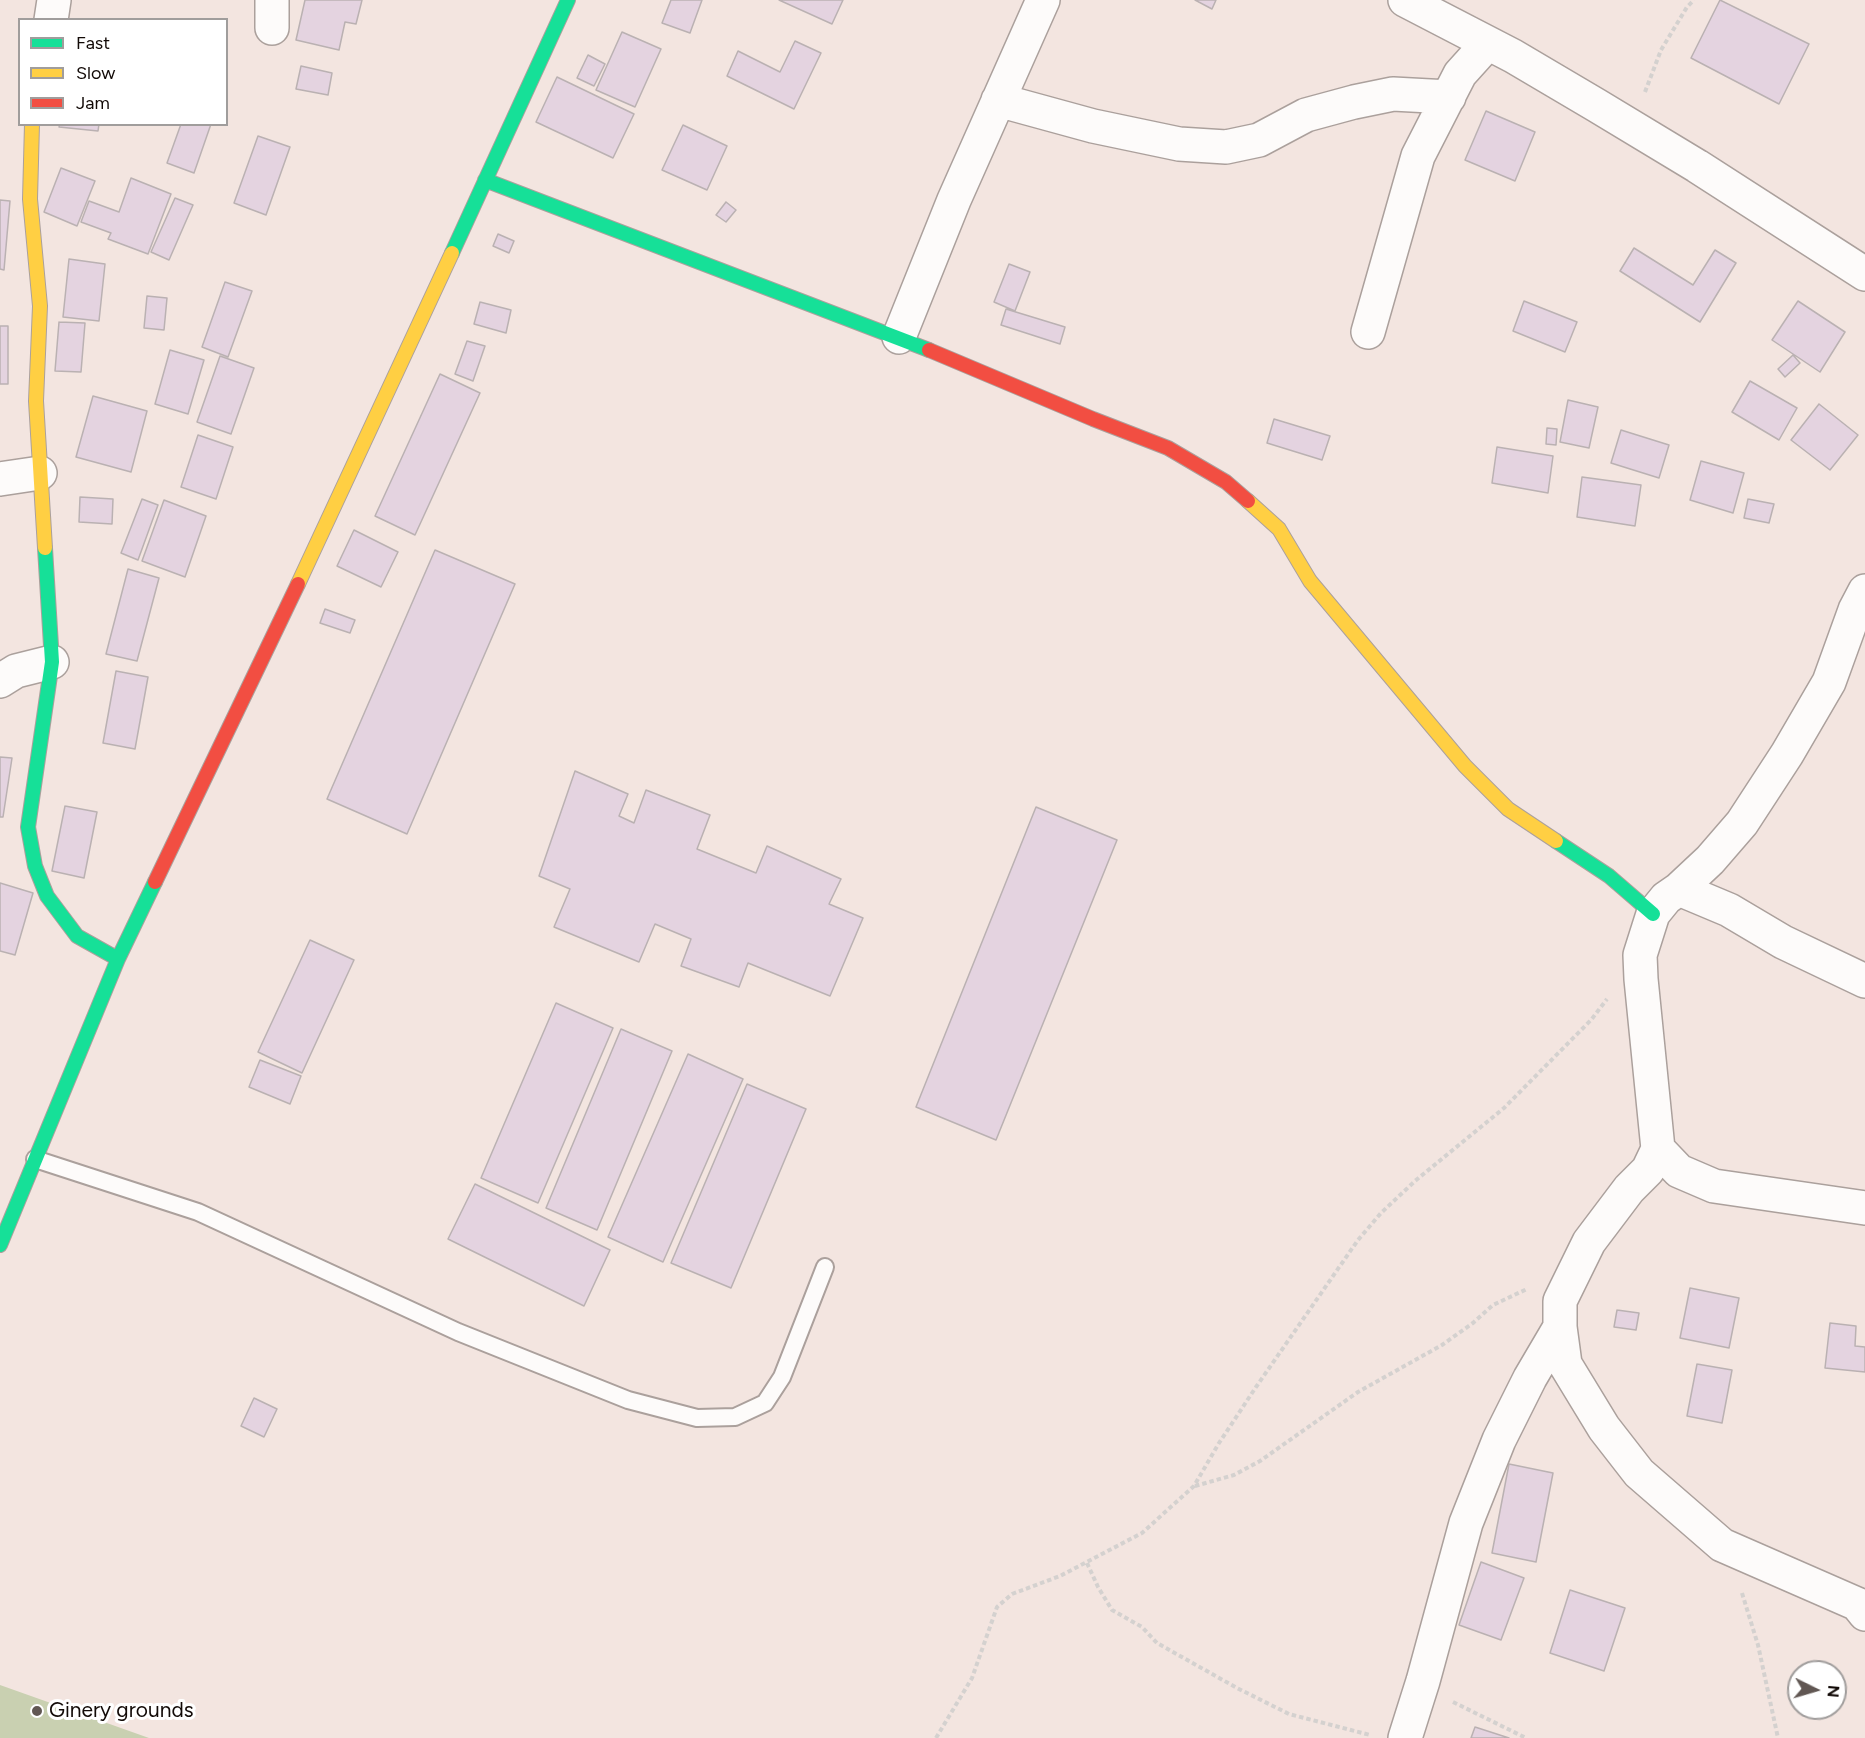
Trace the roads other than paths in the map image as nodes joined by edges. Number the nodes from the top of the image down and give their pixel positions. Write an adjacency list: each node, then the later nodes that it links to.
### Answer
1 (54, 0): 5 (street)
2 (567, 0): 10 (street)
3 (1043, 0): 8 (street)
4 (1405, 0): 6 (street)
5 (51, 18)
6 (1488, 43): 7 (street); 11 (street)
7 (1449, 97): 8 (street); 12 (street)
8 (998, 100): 13 (street)
9 (32, 126): 14 (street)
10 (485, 180): 13 (street); 22 (street)
11 (1865, 274)
12 (1368, 332)
13 (899, 337): 21 (street)
14 (40, 473): 15 (street); 18 (street)
15 (0, 479)
16 (1865, 591): 17 (street)
17 (1854, 646): 20 (street)
18 (52, 662): 19 (street); 22 (street)
19 (0, 681)
20 (1679, 889): 21 (street); 23 (street)
21 (1653, 914): 24 (street)
22 (118, 959): 25 (street)
23 (1865, 981)
24 (1658, 1149): 26 (street); 29 (street)
25 (34, 1159): 27 (street); 28 (lane)
26 (1857, 1201)
27 (0, 1245)
28 (825, 1267)
29 (1560, 1327): 30 (street); 31 (street)
30 (1862, 1606)
31 (1405, 1738)

